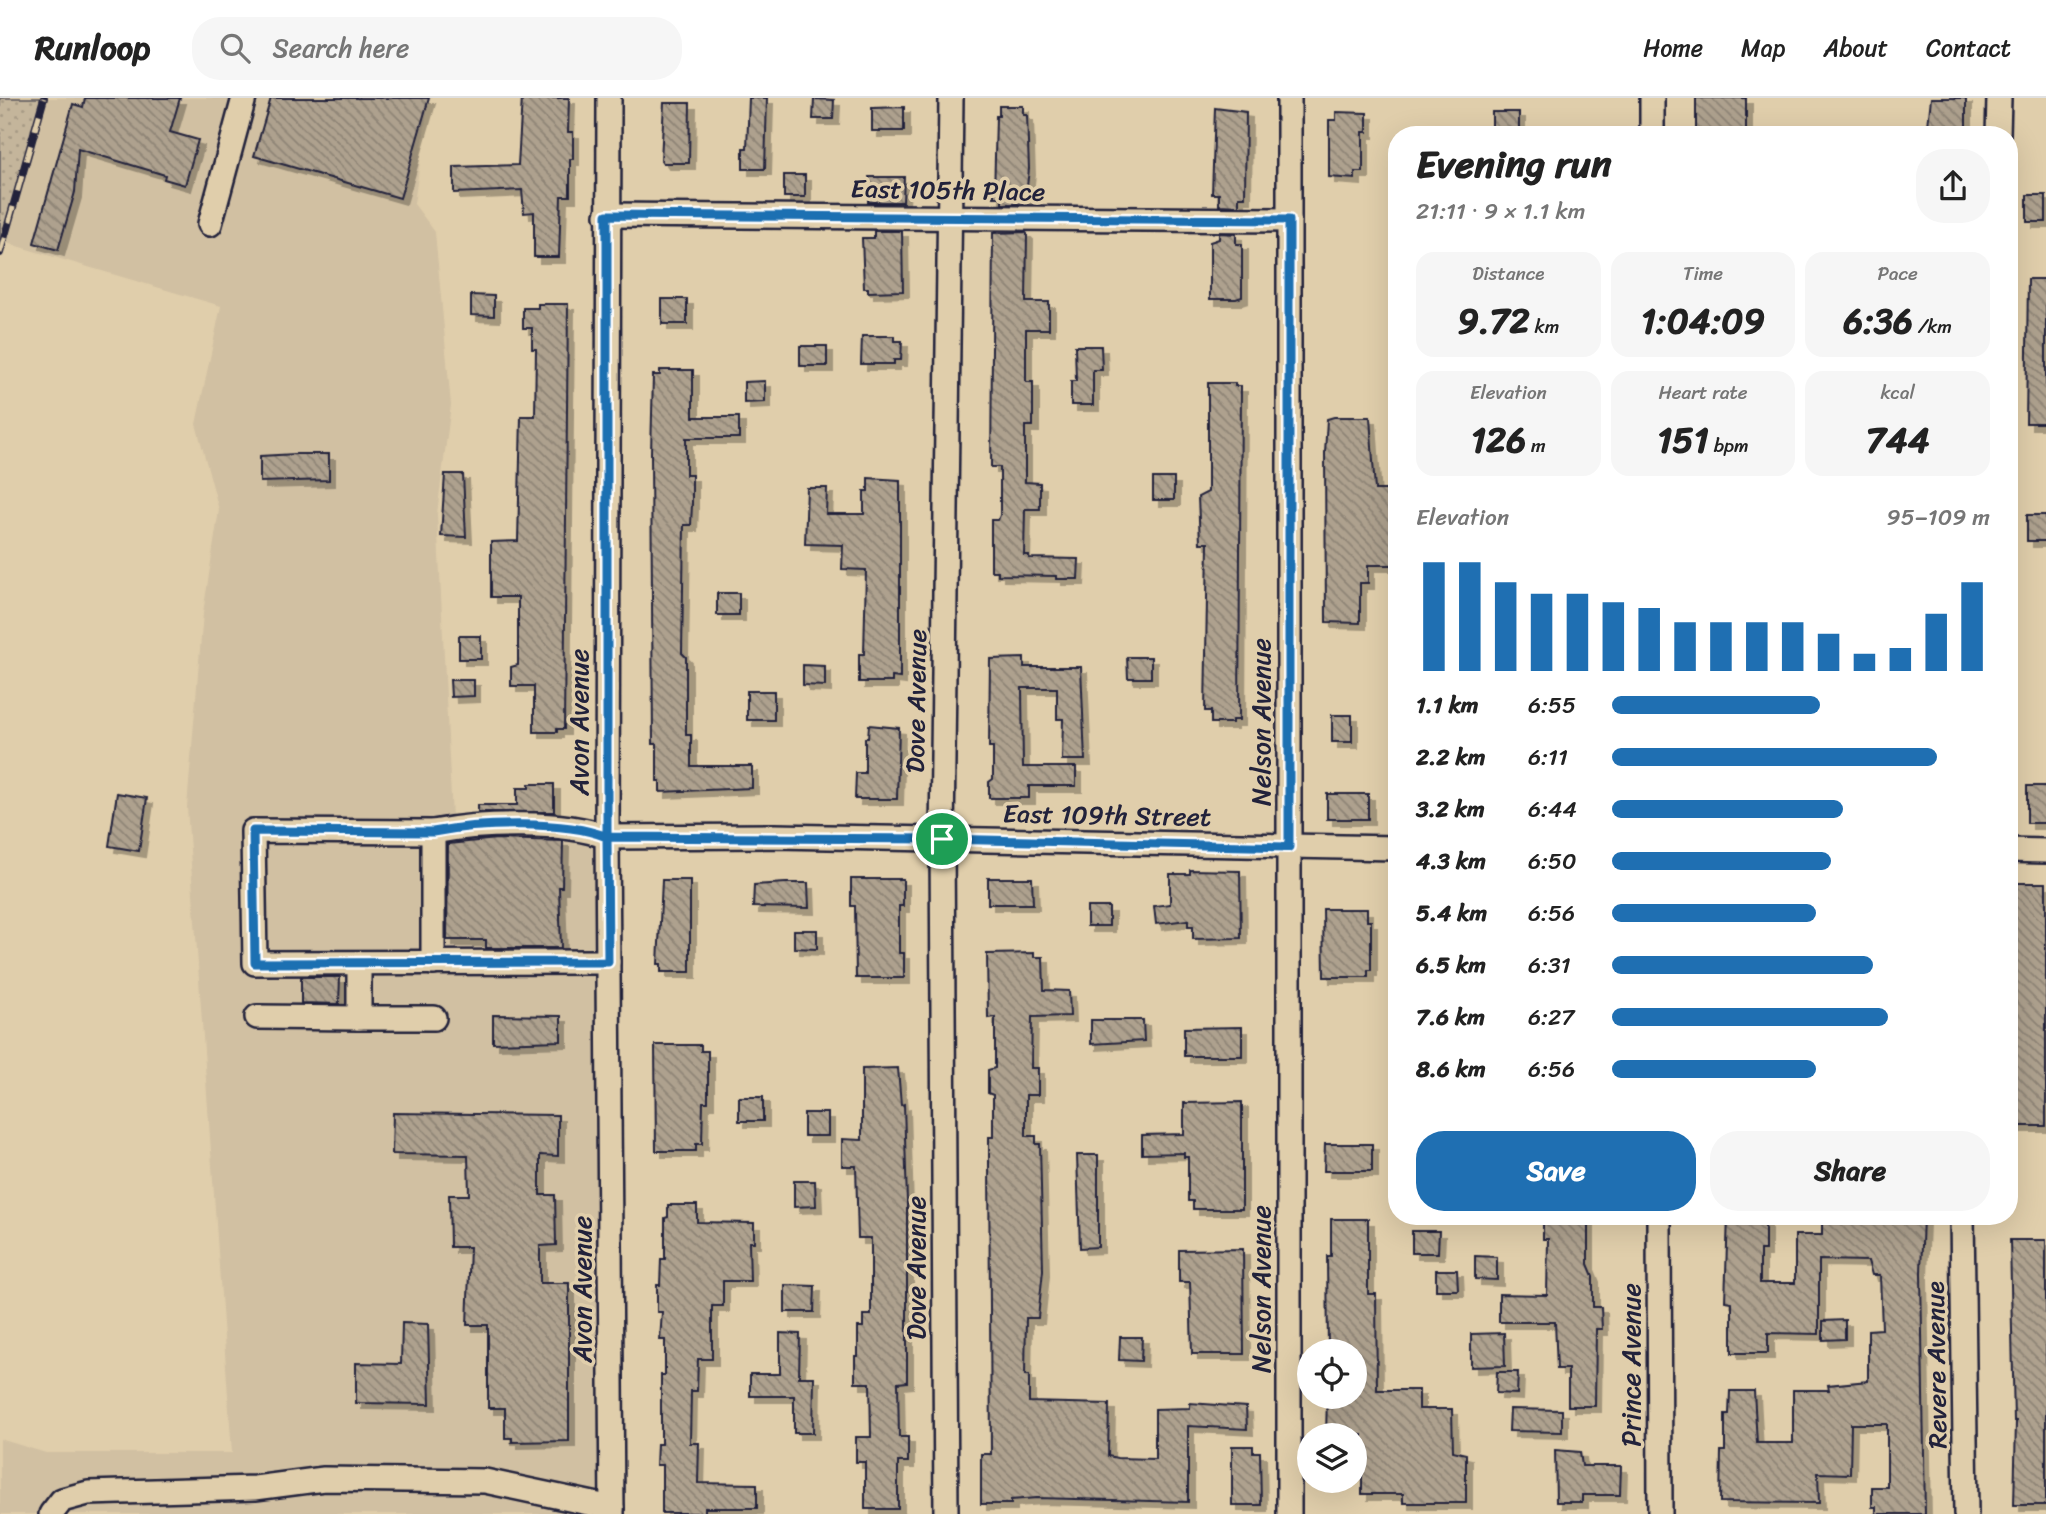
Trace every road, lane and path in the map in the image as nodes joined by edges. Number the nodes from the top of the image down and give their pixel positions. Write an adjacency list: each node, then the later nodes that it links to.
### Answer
1 (244, 98): 12 (street)
2 (609, 98): 9 (street, Avon Avenue)
3 (951, 98): 10 (street, Dove Avenue)
4 (1289, 98): 11 (street, Nelson Avenue)
5 (1652, 98): 7 (street)
6 (1999, 98): 8 (street)
7 (1652, 126)
8 (1998, 126)
9 (607, 215): 10 (street, East 105th Place); 14 (street, Avon Avenue)
10 (951, 218): 11 (street, East 105th Place); 15 (street, Dove Avenue)
11 (1289, 220): 16 (street, Nelson Avenue)
12 (210, 224)
13 (433, 832): 14 (street, East 109th Street); 21 (street, East 109th Street); 22 (street)
14 (607, 837): 15 (street, East 109th Street); 20 (street, Avon Avenue)
15 (942, 839): 16 (street, East 109th Street); 30 (street, Dove Avenue)
16 (1289, 847): 17 (street, East 109th Street); 31 (street, Nelson Avenue)
17 (1388, 848)
18 (2018, 850): 19 (street)
19 (2046, 851)
20 (608, 962): 22 (street); 28 (street, Avon Avenue)
21 (359, 963): 22 (street); 24 (street)
22 (433, 963)
23 (257, 1017): 24 (street)
24 (359, 1018): 25 (street)
25 (434, 1018)
26 (1659, 1225): 32 (street, Prince Avenue)
27 (1962, 1225): 33 (street, Revere Avenue)
28 (612, 1511): 29 (street)
29 (51, 1514)
30 (946, 1514)
31 (1289, 1514)
32 (1660, 1514)
33 (1966, 1514)

